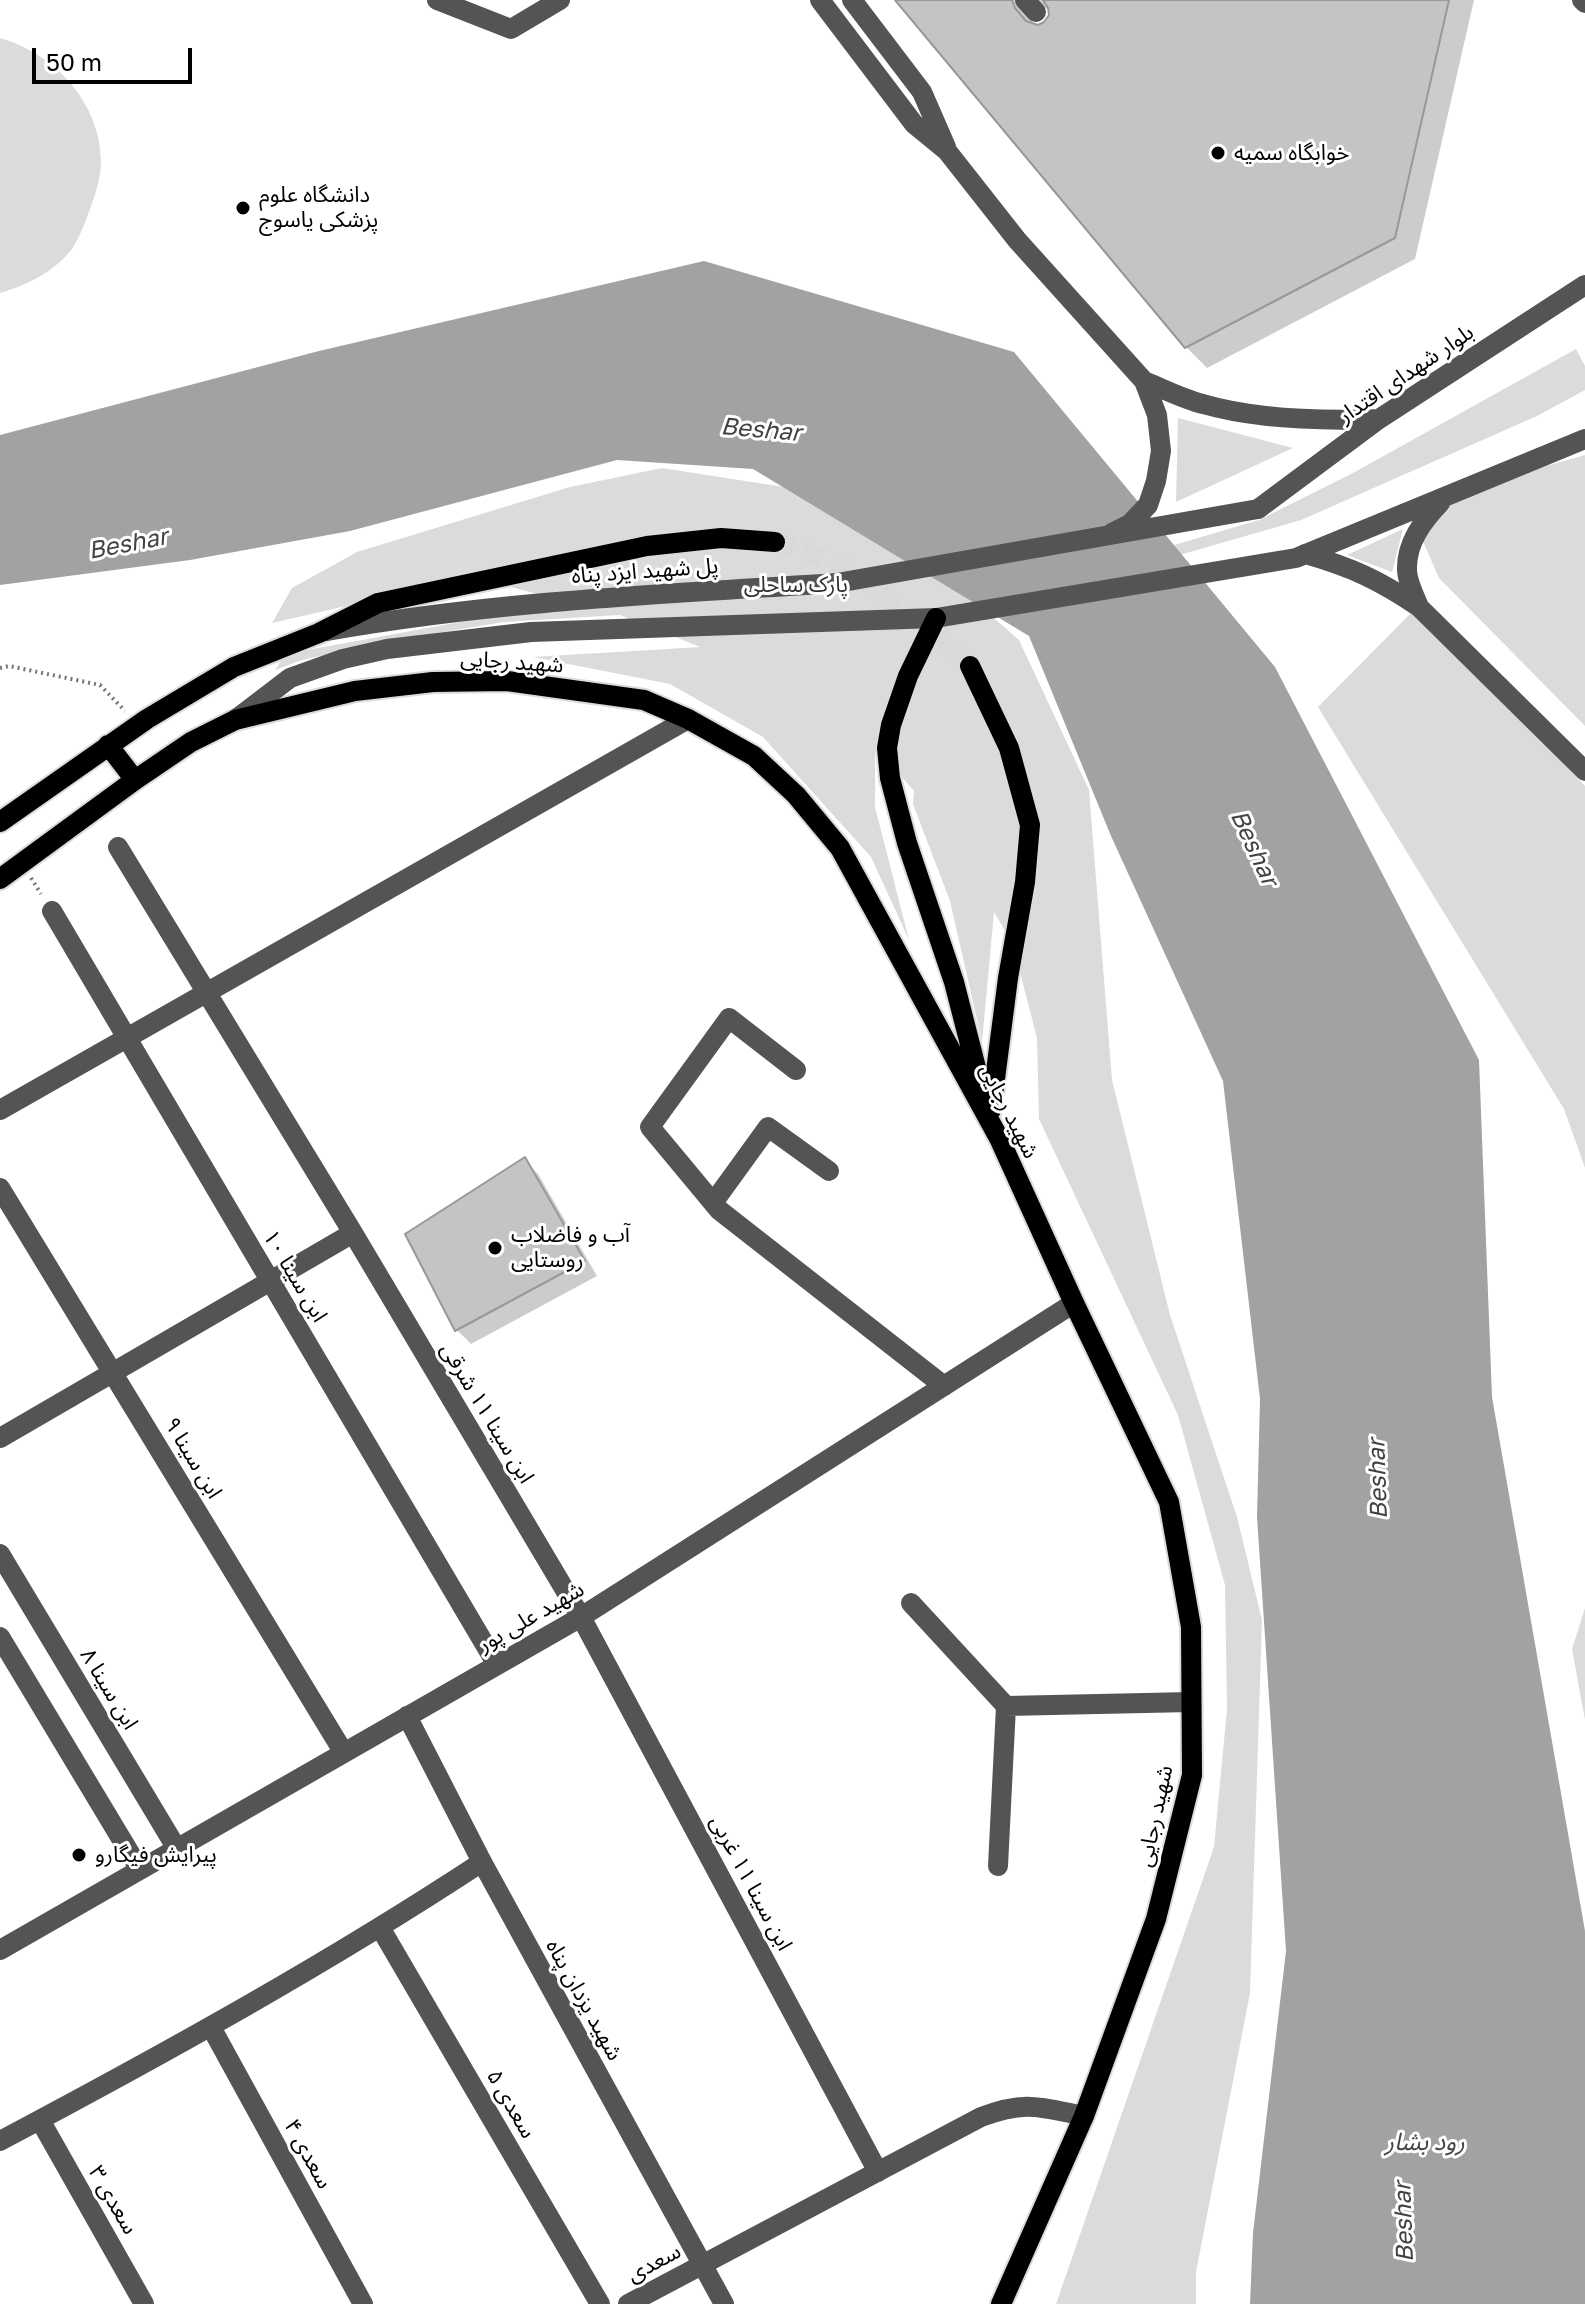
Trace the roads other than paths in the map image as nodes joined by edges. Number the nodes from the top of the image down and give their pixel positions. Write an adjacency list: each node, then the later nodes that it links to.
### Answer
1 (437, 0): 2 (street)
2 (560, 0)
3 (820, 0): 5 (street)
4 (852, 0): 5 (street)
5 (947, 151): 7 (street)
6 (1585, 285): 8 (street, بلوار شهدای اقتدار)
7 (1144, 381): 8 (street); 12 (street)
8 (1379, 419): 11 (street, بلوار شهدای اقتدار)
9 (1585, 439): 10 (street)
10 (1445, 498): 14 (street); 15 (street)
11 (1258, 509): 12 (street, پل شهید ایزد پناه, bridge)
12 (1108, 535): 17 (street, پل شهید ایزد پناه, bridge)
13 (775, 542): 17 (main road)
14 (1301, 556): 15 (street); 16 (street)
15 (1419, 607): 22 (street)
16 (945, 617): 20 (street); 32 (main road)
17 (319, 633): 21 (main road, پل شهید ایزد پناه)
18 (970, 666): 32 (main road)
19 (688, 719): 20 (main road, شهید رجایی); 28 (street); 32 (main road, شهید رجایی)
20 (235, 720): 23 (main road, شهید رجایی)
21 (108, 745): 23 (main road); 24 (main road)
22 (1585, 771)
23 (135, 780): 26 (main road, شهید رجایی)
24 (0, 822)
25 (118, 847): 28 (street, ابن سینا ۱۱ شرقی)
26 (0, 879)
27 (52, 911): 29 (street, ابن سینا ۱۰)
28 (207, 993): 29 (street); 36 (street, ابن سینا ۱۱ شرقی)
29 (127, 1038): 31 (street); 37 (street, ابن سینا ۱۰)
30 (796, 1070): 35 (street)
31 (0, 1110)
32 (990, 1122): 38 (main road, شهید رجایی)
33 (829, 1171): 35 (street)
34 (0, 1188): 39 (street, ابن سینا ۹)
35 (713, 1203): 40 (street)
36 (353, 1233): 37 (street); 44 (street, ابن سینا ۱۱ شرقی)
37 (270, 1281): 39 (street); 46 (street, ابن سینا ۱۰)
38 (1074, 1303): 40 (street, شهید علی پور); 47 (main road, شهید رجایی)
39 (112, 1372): 41 (street); 50 (street, ابن سینا ۹)
40 (944, 1386): 44 (street, شهید علی پور)
41 (0, 1438)
42 (0, 1554): 51 (street, ابن سینا ۸)
43 (911, 1603): 48 (street)
44 (581, 1617): 46 (street, شهید علی پور); 61 (street, ابن سینا ۱۱ غربی)
45 (0, 1637): 54 (street)
46 (497, 1665): 49 (street, شهید علی پور)
47 (1191, 1702): 48 (street); 58 (main road, شهید رجایی)
48 (1006, 1706): 53 (street)
49 (407, 1716): 50 (street, شهید علی پور); 52 (street, شهید یزدان پناه)
50 (344, 1753): 51 (street, شهید علی پور)
51 (177, 1849): 54 (street, شهید علی پور)
52 (482, 1862): 55 (street); 62 (street, شهید یزدان پناه)
53 (998, 1866)
54 (140, 1870): 56 (street, شهید علی پور)
55 (381, 1929): 57 (street); 65 (street, سعدی ۵)
56 (0, 1950)
57 (211, 2027): 59 (street); 64 (street, سعدی ۴)
58 (1084, 2116): 61 (street, سعدی); 68 (main road, شهید رجایی)
59 (40, 2120): 60 (street); 63 (street, سعدی ۳)
60 (0, 2141)
61 (878, 2172): 62 (street, سعدی)
62 (701, 2265): 66 (street, سعدی); 67 (street, شهید یزدان پناه)
63 (144, 2304)
64 (363, 2304)
65 (600, 2304)
66 (628, 2304)
67 (724, 2304)
68 (1001, 2304)

